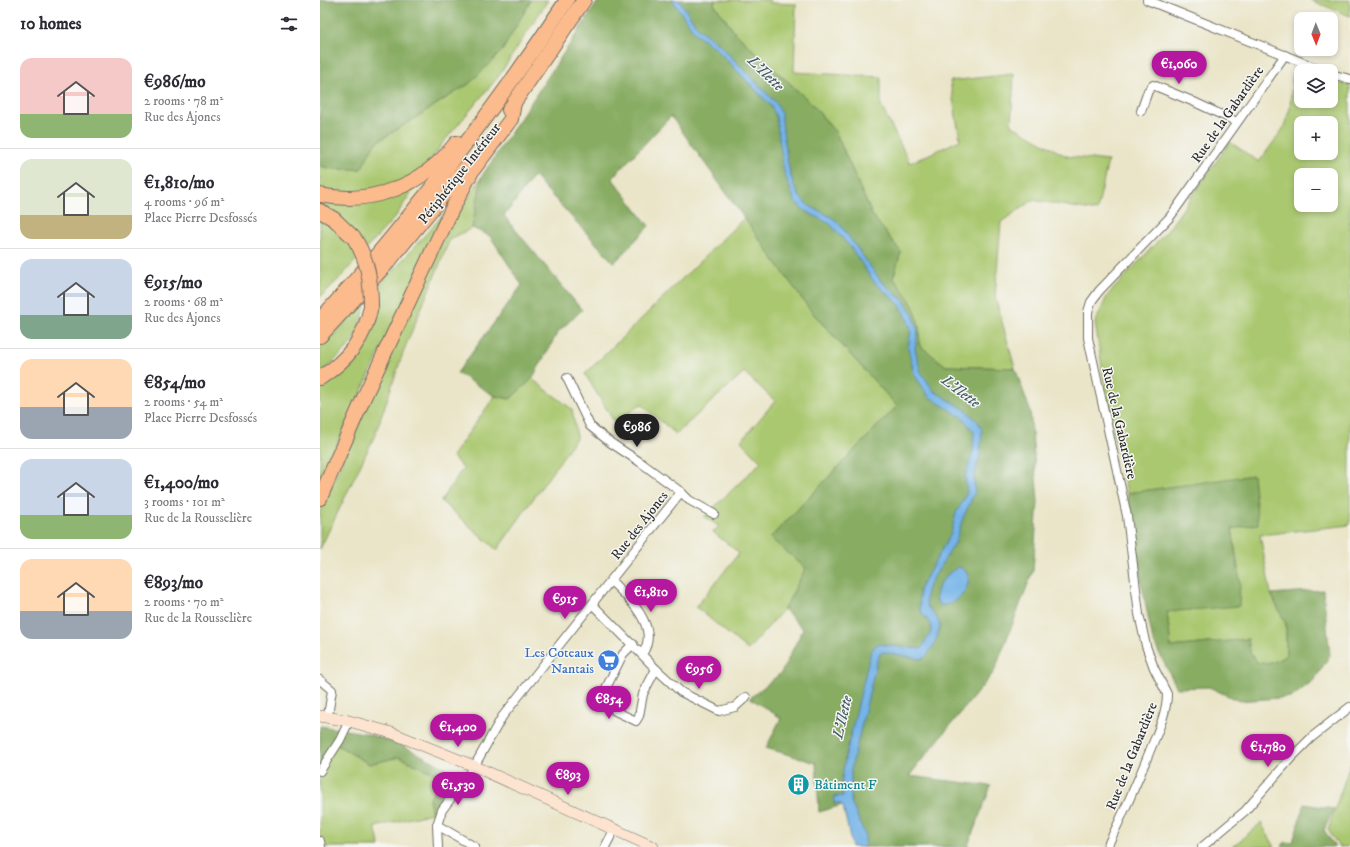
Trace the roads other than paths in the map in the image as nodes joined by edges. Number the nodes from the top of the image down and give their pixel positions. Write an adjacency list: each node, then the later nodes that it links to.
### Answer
1 (567, 0): 10 (highway)
2 (584, 0): 8 (highway, Périphérique Intérieur)
3 (1147, 0): 4 (street)
4 (1284, 55): 5 (street); 11 (street, Rue de la Gabardière)
5 (1306, 64)
6 (1338, 76): 7 (street)
7 (1350, 79)
8 (514, 103): 17 (highway, Périphérique Intérieur); 21 (highway)
9 (1141, 111): 11 (street)
10 (485, 119): 12 (highway); 14 (highway)
11 (1237, 122): 43 (street, Rue de la Gabardière)
12 (320, 195)
13 (320, 210): 18 (highway, bridge)
14 (338, 300): 15 (highway); 16 (highway)
15 (320, 310)
16 (320, 320)
17 (320, 336)
18 (320, 378)
19 (567, 378): 20 (street, Rue des Ajoncs)
20 (681, 492): 22 (street, Rue des Ajoncs); 23 (street, Rue des Ajoncs)
21 (320, 498)
22 (714, 514)
23 (612, 581): 24 (street, Rue des Ajoncs); 26 (street)
24 (592, 604): 25 (street); 33 (street, Rue des Ajoncs)
25 (633, 644): 26 (street); 27 (street)
26 (642, 654): 27 (street)
27 (656, 669): 29 (street)
28 (320, 680): 31 (street)
29 (746, 697)
30 (1350, 708): 44 (street)
31 (324, 716): 32 (street)
32 (349, 721): 33 (street); 34 (street)
33 (474, 766): 35 (street, Rue des Ajoncs); 36 (street)
34 (320, 771)
35 (437, 825): 39 (street); 40 (street)
36 (614, 830): 41 (street); 42 (street)
37 (320, 841): 38 (street)
38 (321, 847)
39 (438, 847)
40 (475, 847)
41 (605, 847)
42 (653, 847)
43 (1107, 847)
44 (1202, 847)

